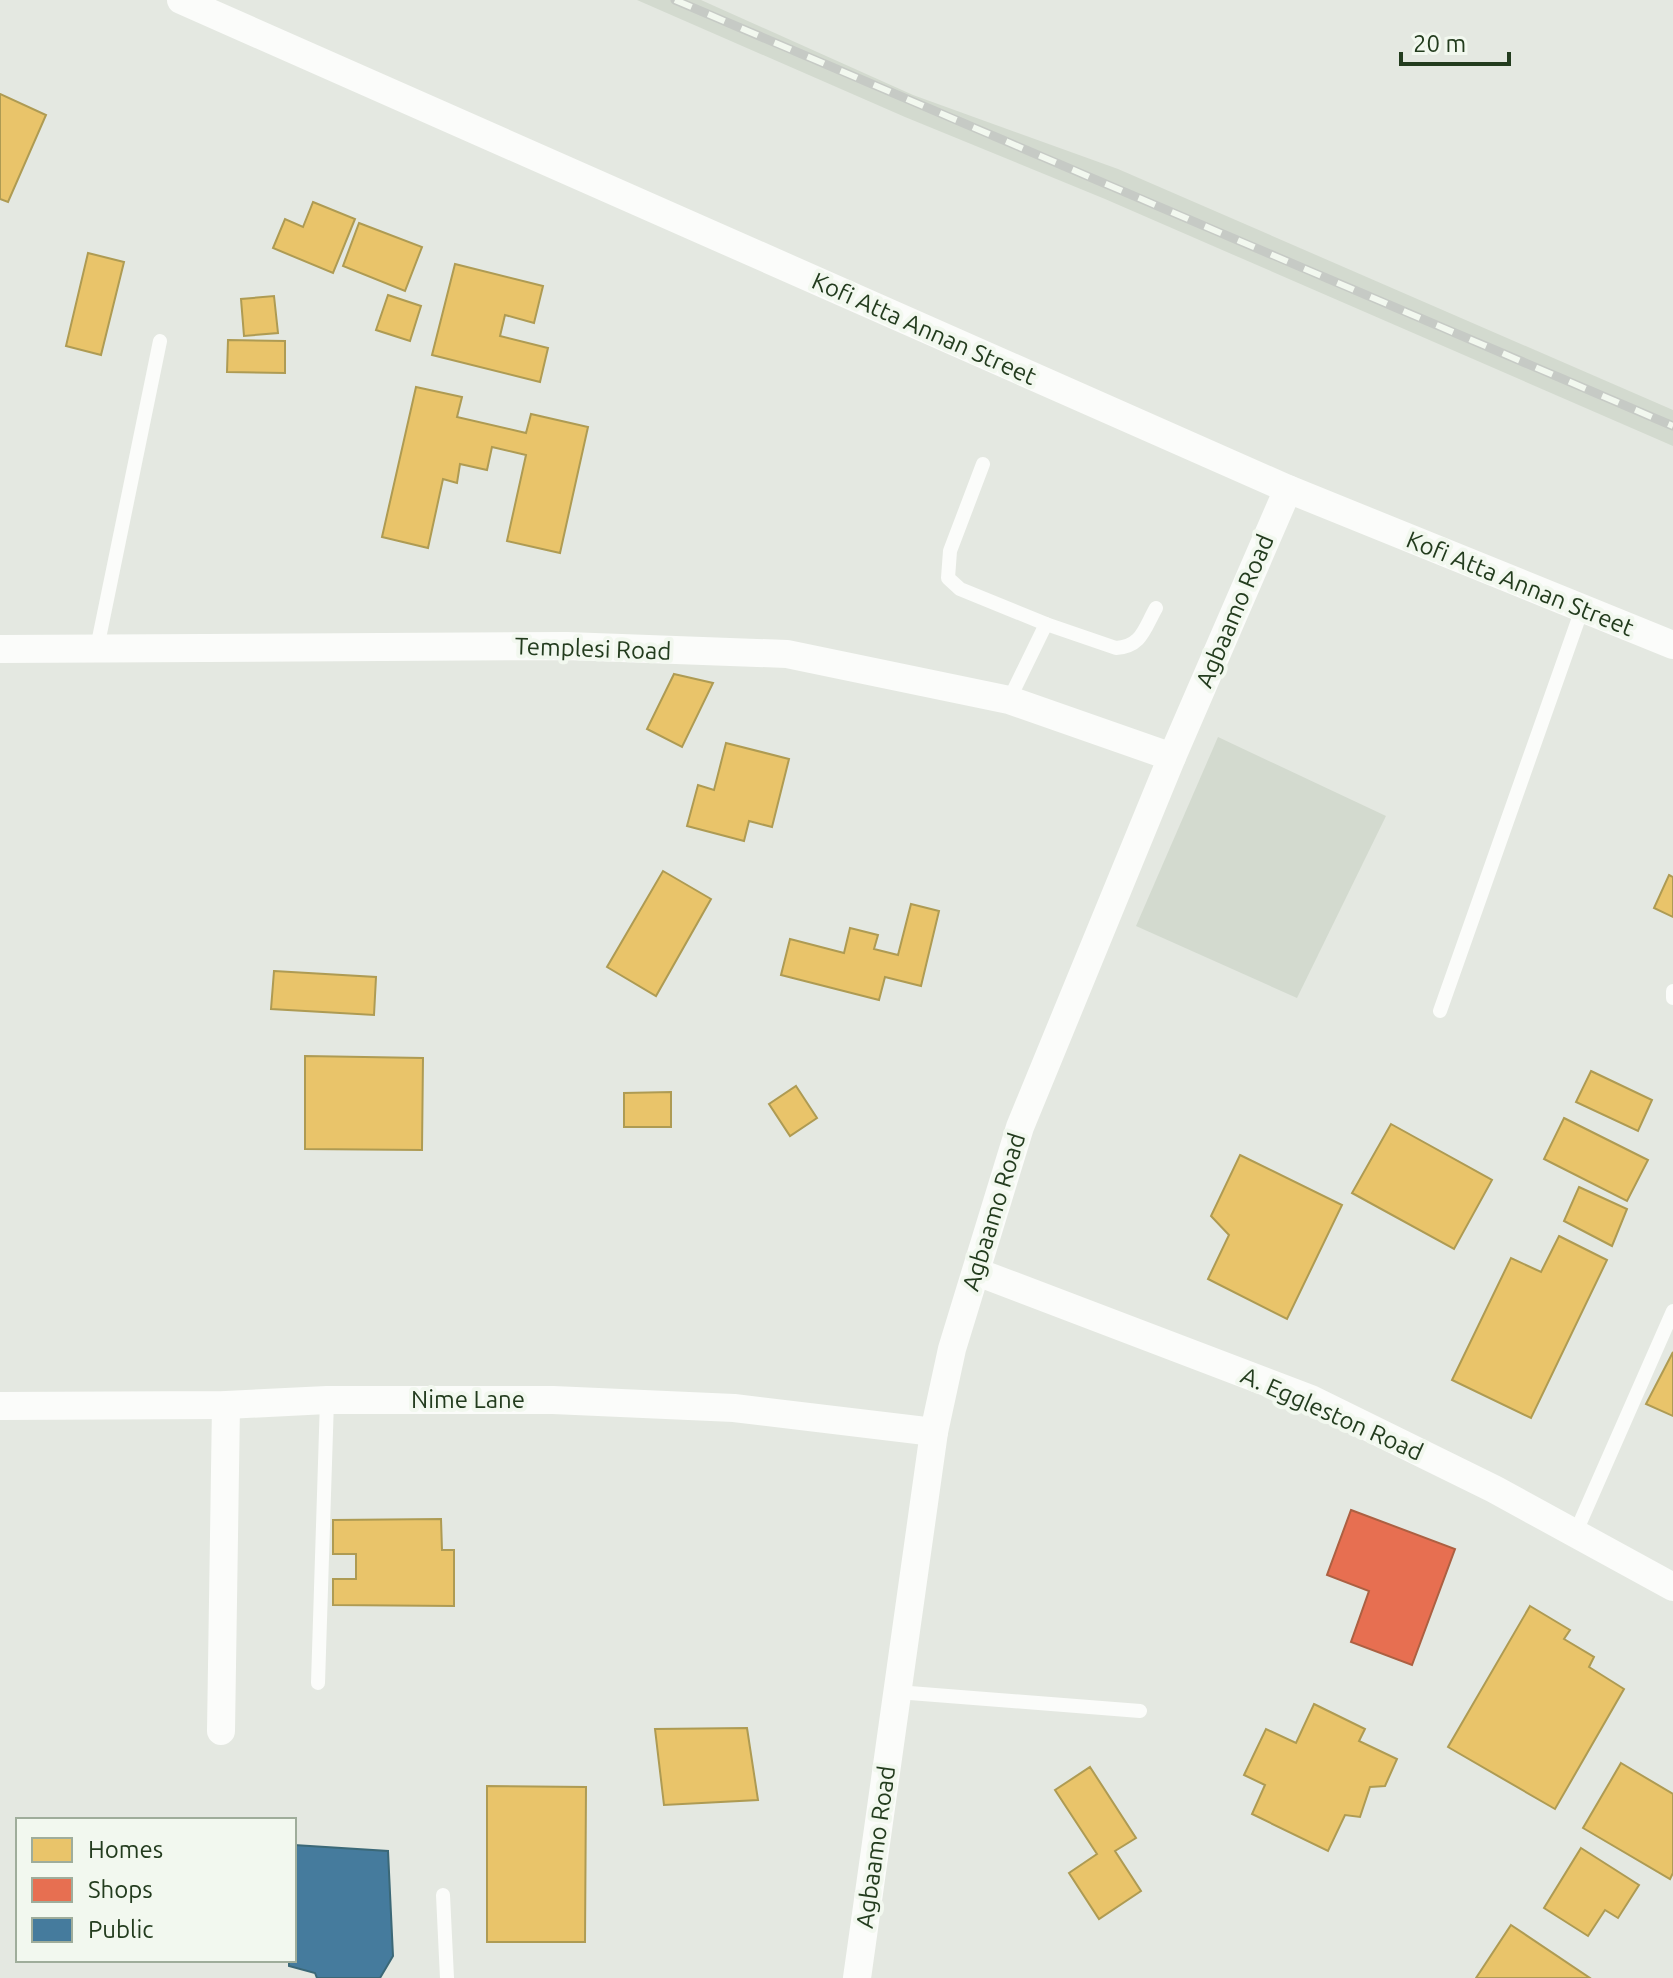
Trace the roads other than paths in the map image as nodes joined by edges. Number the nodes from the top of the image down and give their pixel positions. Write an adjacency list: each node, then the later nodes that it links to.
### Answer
1 (181, 0): 4 (street, Kofi Atta Annan Street)
2 (160, 341): 9 (lane)
3 (983, 464): 7 (lane)
4 (1288, 489): 6 (street, Kofi Atta Annan Street); 12 (street, Agbaamo Road)
5 (1156, 608): 7 (lane)
6 (1582, 609): 8 (street, Kofi Atta Annan Street); 15 (lane)
7 (1046, 624): 11 (lane)
8 (1673, 645)
9 (97, 648): 10 (street, Templesi Road); 11 (street, Templesi Road)
10 (0, 649)
11 (1009, 700): 12 (street, Templesi Road)
12 (1172, 757): 16 (street, Agbaamo Road)
13 (1673, 991): 14 (lane)
14 (1673, 998)
15 (1440, 1011)
16 (977, 1272): 21 (street, Agbaamo Road); 22 (street, A. Eggleston Road)
17 (1673, 1311): 22 (lane)
18 (327, 1400): 19 (street, Nime Lane); 21 (street, Nime Lane); 24 (lane)
19 (226, 1405): 20 (street, Nime Lane); 27 (street)
20 (0, 1406)
21 (934, 1432): 25 (street, Agbaamo Road)
22 (1575, 1534): 23 (street, A. Eggleston Road)
23 (1673, 1587)
24 (318, 1683)
25 (897, 1692): 26 (lane); 30 (street, Agbaamo Road)
26 (1140, 1711)
27 (221, 1731)
28 (443, 1895): 29 (lane)
29 (447, 1978)
30 (857, 1978)

